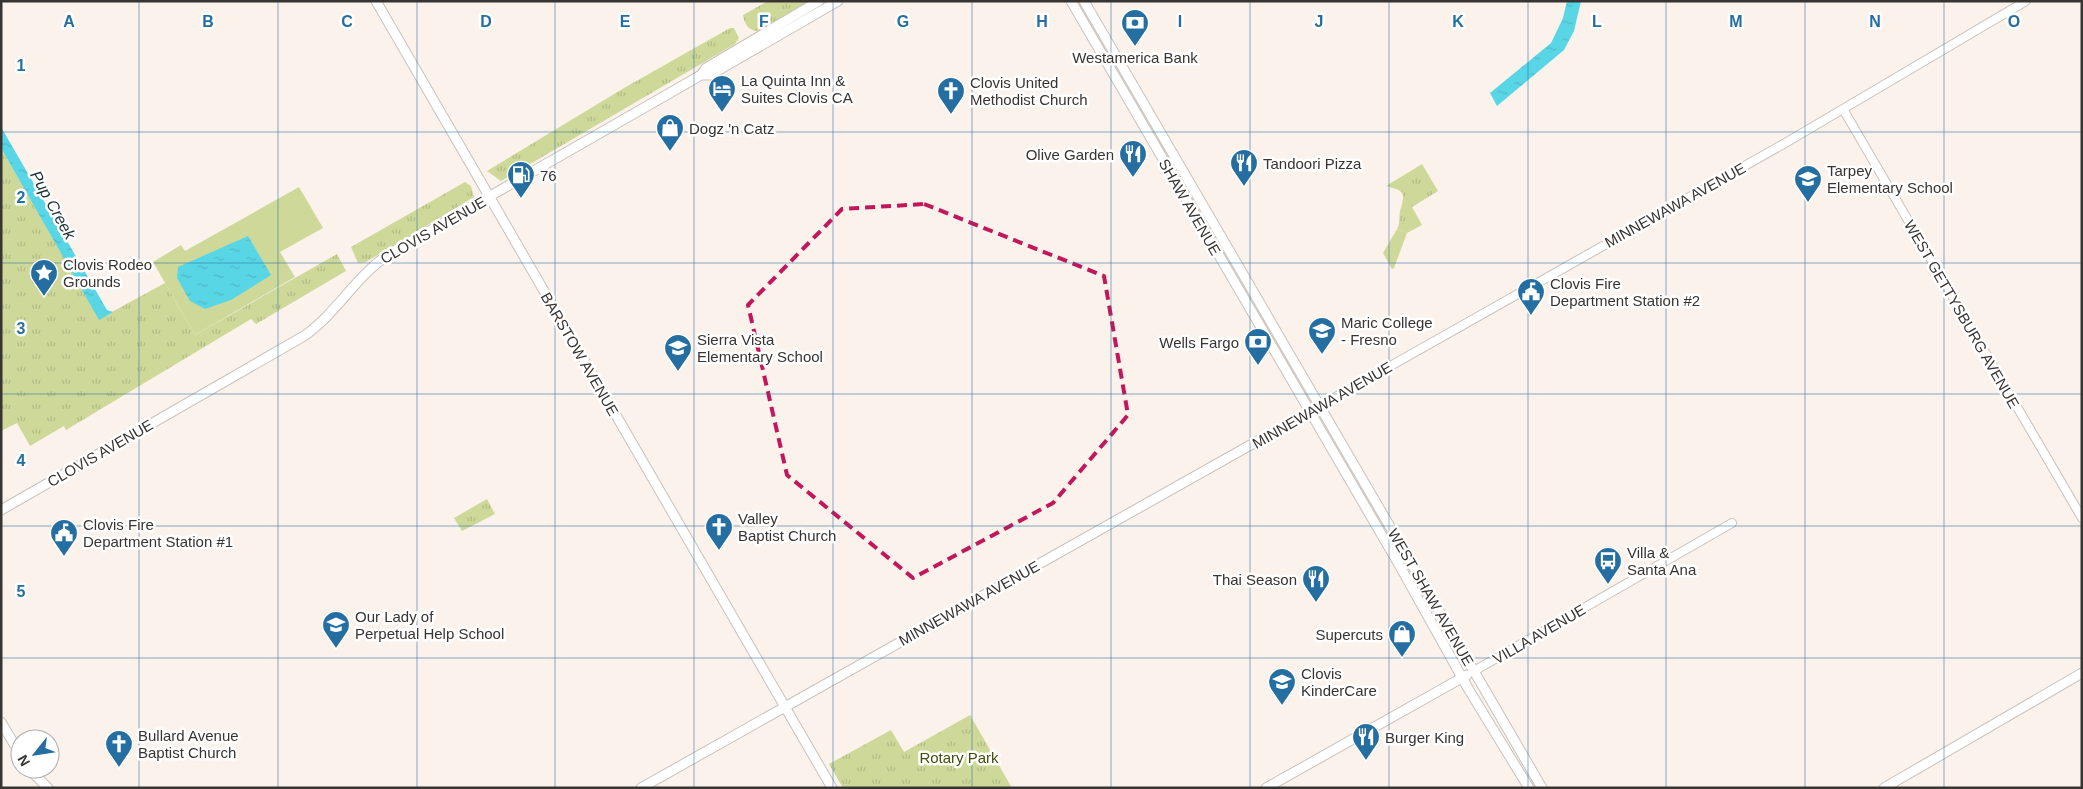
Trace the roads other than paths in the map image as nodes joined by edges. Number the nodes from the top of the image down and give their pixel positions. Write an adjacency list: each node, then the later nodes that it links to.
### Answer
1 (376, 1): 14 (main road, BARSTOW AVENUE)
2 (819, 1): 9 (main road)
3 (829, 1): 8 (main road)
4 (838, 1): 8 (main road, CLOVIS AVENUE)
5 (1084, 1): 10 (main road, SHAW AVENUE)
6 (2026, 1): 12 (street, MINNEWAWA AVENUE)
7 (1074, 2): 10 (main road); 13 (main road, SHAW AVENUE)
8 (820, 11): 9 (main road, CLOVIS AVENUE)
9 (753, 45): 11 (main road, CLOVIS AVENUE); 11 (main road, CLOVIS AVENUE)
10 (1110, 46): 15 (main road, SHAW AVENUE)
11 (701, 76): 14 (main road, CLOVIS AVENUE)
12 (1843, 109): 18 (street, MINNEWAWA AVENUE); 22 (street, WEST GETTYSBURG AVENUE)
13 (1176, 181): 15 (main road); 16 (main road, SHAW AVENUE)
14 (488, 198): 21 (main road, CLOVIS AVENUE); 30 (main road, BARSTOW AVENUE)
15 (1218, 231): 17 (main road, SHAW AVENUE)
16 (1210, 240): 17 (main road); 19 (main road, SHAW AVENUE)
17 (1232, 256): 18 (main road, SHAW AVENUE)
18 (1321, 406): 19 (street, MINNEWAWA AVENUE); 24 (main road, WEST SHAW AVENUE)
19 (1309, 412): 20 (main road, WEST SHAW AVENUE); 30 (main road, MINNEWAWA AVENUE)
20 (1354, 488): 24 (main road); 25 (main road, WEST SHAW AVENUE)
21 (1, 510)
22 (2082, 518)
23 (1732, 522): 27 (street, VILLA AVENUE)
24 (1397, 539): 26 (main road, WEST SHAW AVENUE)
25 (1389, 548): 26 (main road); 29 (main road, WEST SHAW AVENUE)
26 (1426, 589): 27 (main road, WEST SHAW AVENUE)
27 (1474, 671): 29 (main road, VILLA AVENUE); 39 (main road, WEST SHAW AVENUE)
28 (2082, 673): 40 (main road)
29 (1462, 678): 37 (main road, VILLA AVENUE); 38 (main road, WEST SHAW AVENUE)
30 (786, 707): 35 (main road, MINNEWAWA AVENUE); 36 (main road, BARSTOW AVENUE)
31 (1, 722): 32 (main road)
32 (10, 737)
33 (37, 779): 34 (main road)
34 (48, 788)
35 (641, 788)
36 (832, 788)
37 (1266, 788)
38 (1529, 788)
39 (1542, 788)
40 (1884, 788)

